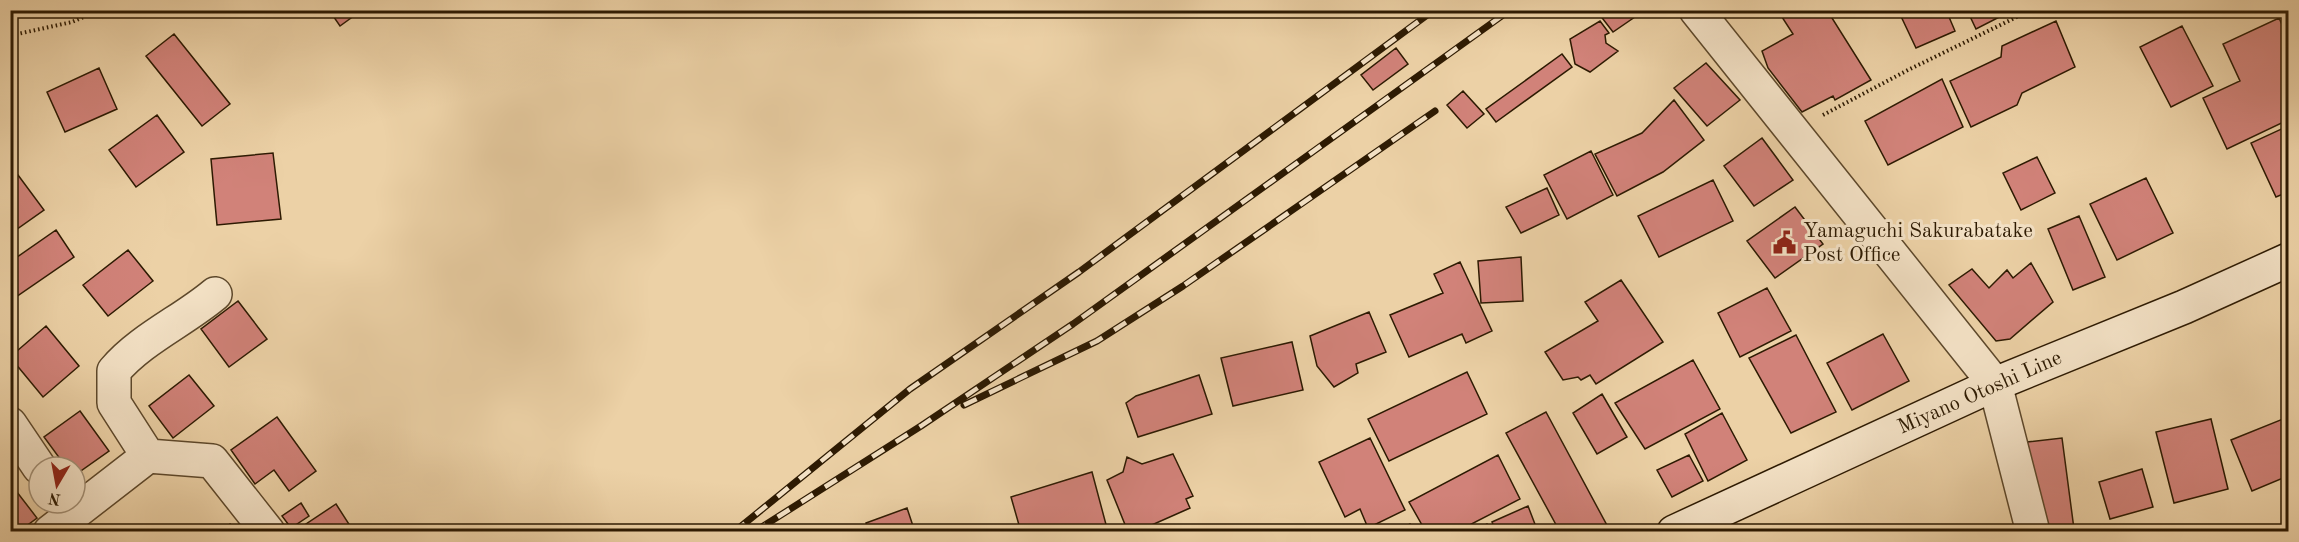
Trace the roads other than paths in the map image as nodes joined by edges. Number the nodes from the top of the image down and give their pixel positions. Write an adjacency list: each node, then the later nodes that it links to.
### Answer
1 (1696, 10): 4 (street)
2 (2289, 260): 4 (street, Miyano Otoshi Line)
3 (215, 294): 7 (street)
4 (1995, 384): 10 (street, Miyano Otoshi Line); 11 (street)
5 (10, 424): 6 (street)
6 (31, 455)
7 (148, 456): 8 (street); 9 (street)
8 (62, 516)
9 (268, 531)
10 (1674, 531)
11 (2033, 531)

